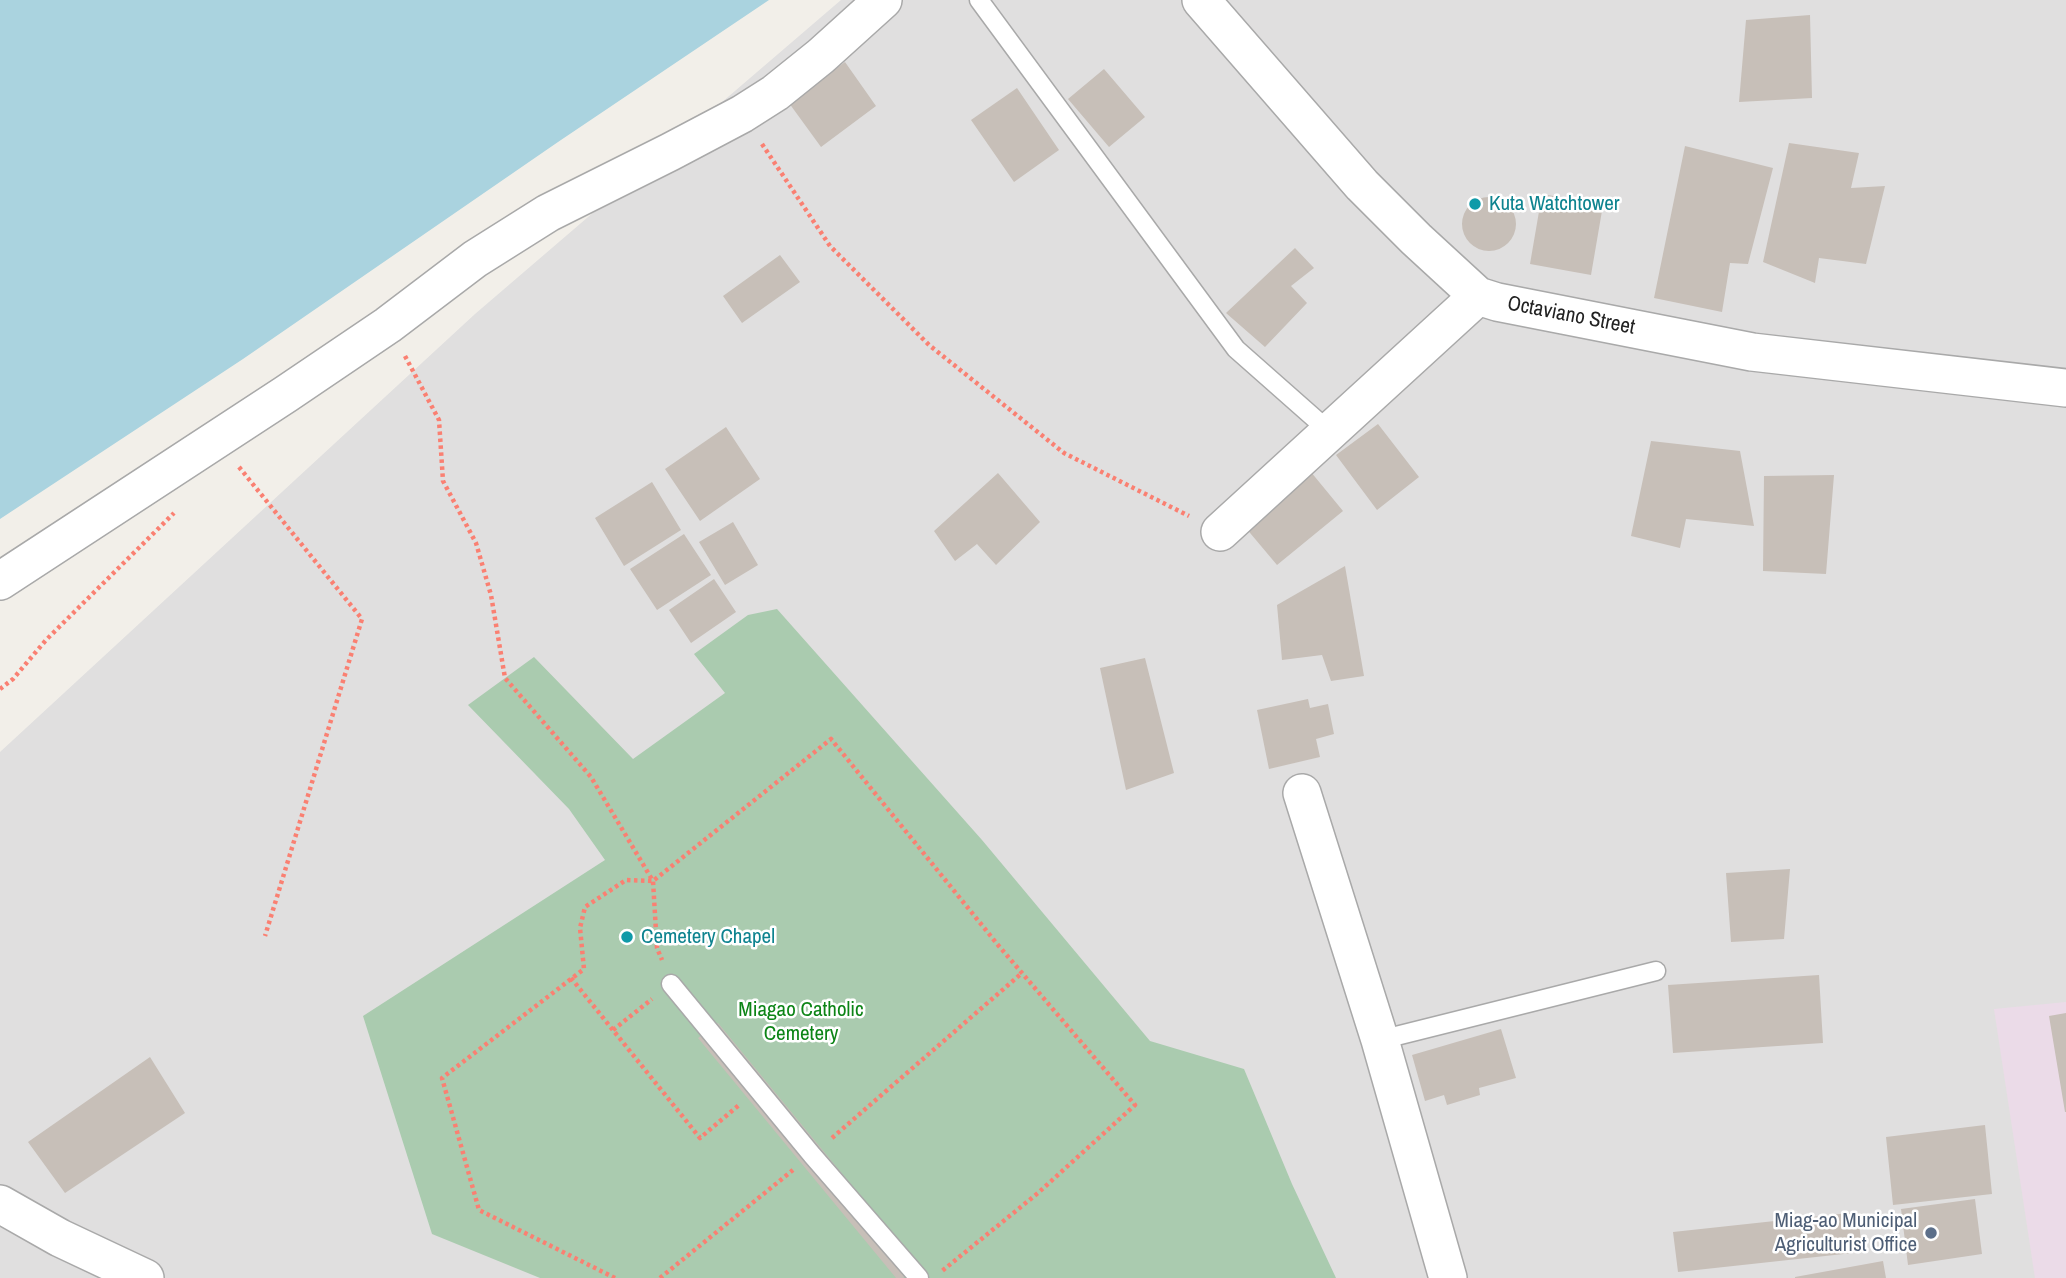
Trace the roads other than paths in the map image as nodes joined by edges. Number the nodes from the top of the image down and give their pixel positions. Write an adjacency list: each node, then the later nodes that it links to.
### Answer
1 (883, 0): 8 (street)
2 (979, 0): 6 (lane)
3 (1202, 0): 4 (street, Octaviano Street)
4 (1478, 296): 5 (street, Octaviano Street); 6 (street)
5 (2066, 388)
6 (1330, 432): 7 (street)
7 (1220, 532)
8 (0, 581)
9 (1302, 793): 12 (street)
10 (1656, 971): 12 (lane)
11 (671, 984): 15 (lane)
12 (1380, 1040): 16 (street)
13 (0, 1204): 14 (street)
14 (145, 1278)
15 (919, 1278)
16 (1448, 1278)

